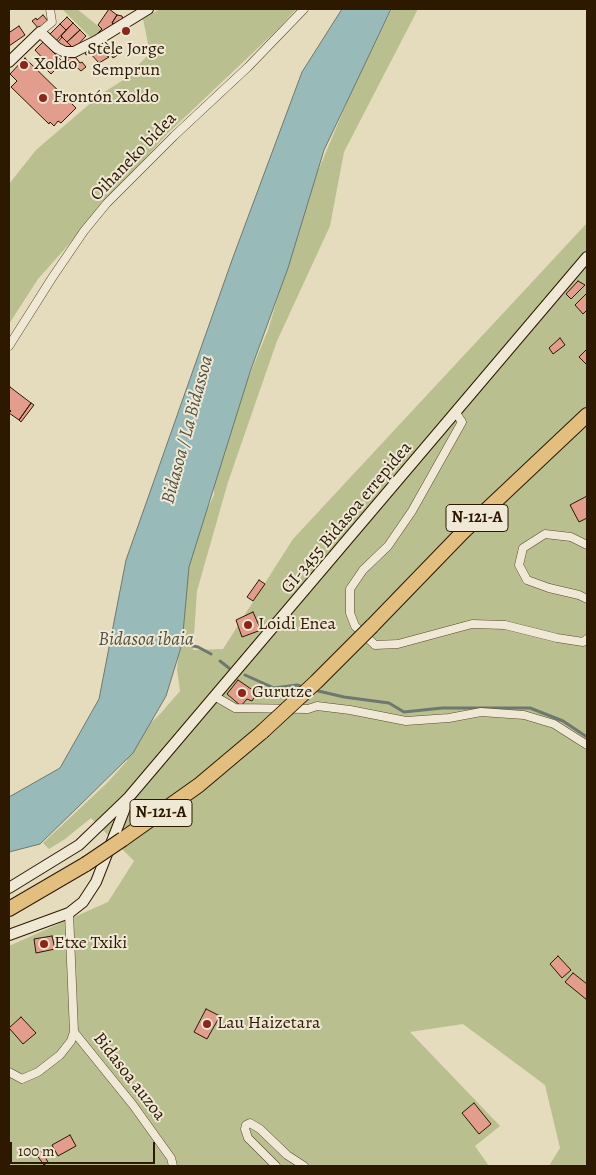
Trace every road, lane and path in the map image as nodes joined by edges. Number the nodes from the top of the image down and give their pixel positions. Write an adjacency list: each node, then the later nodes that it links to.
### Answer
1 (50, 9): 4 (street)
2 (148, 9): 4 (street)
3 (304, 9): 7 (street, Oihaneko bidea)
4 (40, 32): 5 (street)
5 (9, 62)
6 (587, 257): 8 (street, GI-3455 Bidasoa errepidea)
7 (9, 346)
8 (456, 413): 12 (street); 13 (street, GI-3455 Bidasoa errepidea)
9 (587, 415): 19 (highway, N-121-A, bridge)
10 (587, 545): 11 (street)
11 (587, 599)
12 (587, 639)
13 (216, 697): 14 (street); 15 (street, GI-3455 Bidasoa errepidea)
14 (587, 746)
15 (129, 798): 16 (street); 17 (street)
16 (91, 834): 17 (street); 18 (street)
17 (109, 847): 20 (street)
18 (9, 888)
19 (9, 909)
20 (69, 913): 21 (street); 22 (street, Bidasoa auzoa)
21 (9, 935)
22 (74, 1032): 23 (street, Bidasoa auzoa); 24 (street, Bidasoa auzoa)
23 (9, 1072)
24 (173, 1166)
25 (276, 1166): 26 (street)
26 (304, 1166)

